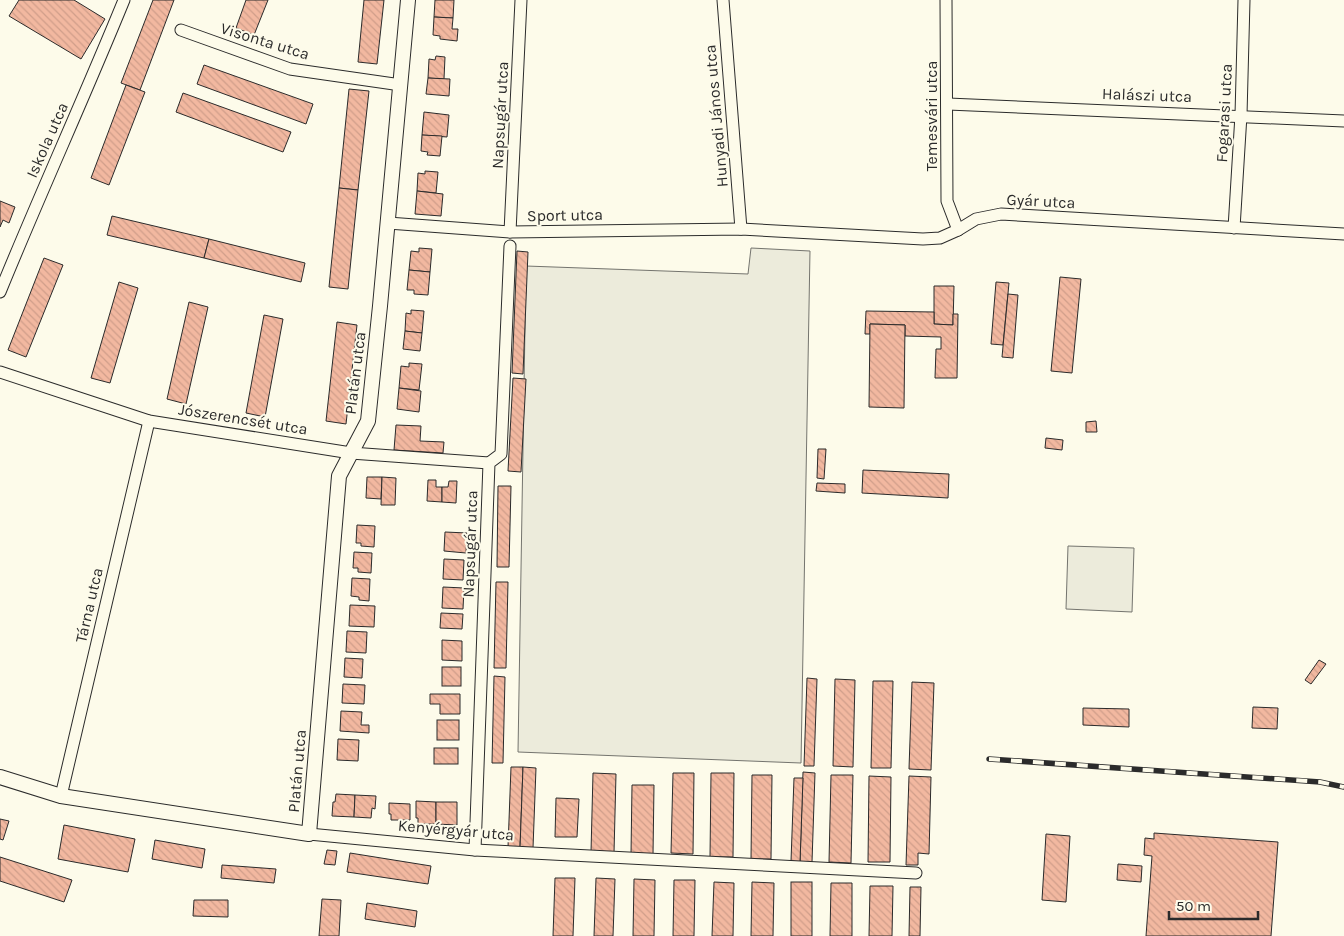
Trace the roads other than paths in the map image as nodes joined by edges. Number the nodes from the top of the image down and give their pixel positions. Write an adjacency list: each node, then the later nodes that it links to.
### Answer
1 (124, 0): 19 (street, Iskola utca)
2 (408, 0): 8 (street, Platán utca)
3 (521, 0): 16 (street, Napsugár utca)
4 (723, 0): 14 (street, Hunyadi János utca)
5 (946, 0): 9 (street, Temesvári utca)
6 (1244, 0): 10 (street, Fogarasi utca)
7 (180, 30): 8 (street, Visonta utca)
8 (401, 85): 12 (street, Platán utca)
9 (948, 104): 10 (street, Halászi utca); 15 (street, Temesvári utca)
10 (1241, 115): 11 (street, Halászi utca); 13 (street, Fogarasi utca)
11 (1344, 121)
12 (388, 223): 16 (street, Sport utca); 22 (street, Platán utca)
13 (1234, 228): 15 (street, Gyár utca); 17 (street, Gyár utca)
14 (742, 229): 15 (street, Gyár utca); 16 (street, Sport utca)
15 (958, 230)
16 (510, 232)
17 (1344, 234)
18 (510, 246): 23 (street)
19 (0, 292)
20 (0, 372): 21 (street, Jószerencsét utca)
21 (149, 421): 22 (street, Jószerencsét utca); 25 (street, Tárna utca)
22 (351, 453): 23 (street, Jószerencsét utca); 26 (street, Platán utca)
23 (489, 463): 27 (street, Napsugár utca)
24 (0, 777): 25 (street, Kenyérgyár utca)
25 (62, 796): 26 (street, Kenyérgyár utca)
26 (309, 834): 27 (street, Kenyérgyár utca)
27 (475, 850): 28 (street, Kenyérgyár utca)
28 (916, 873)

